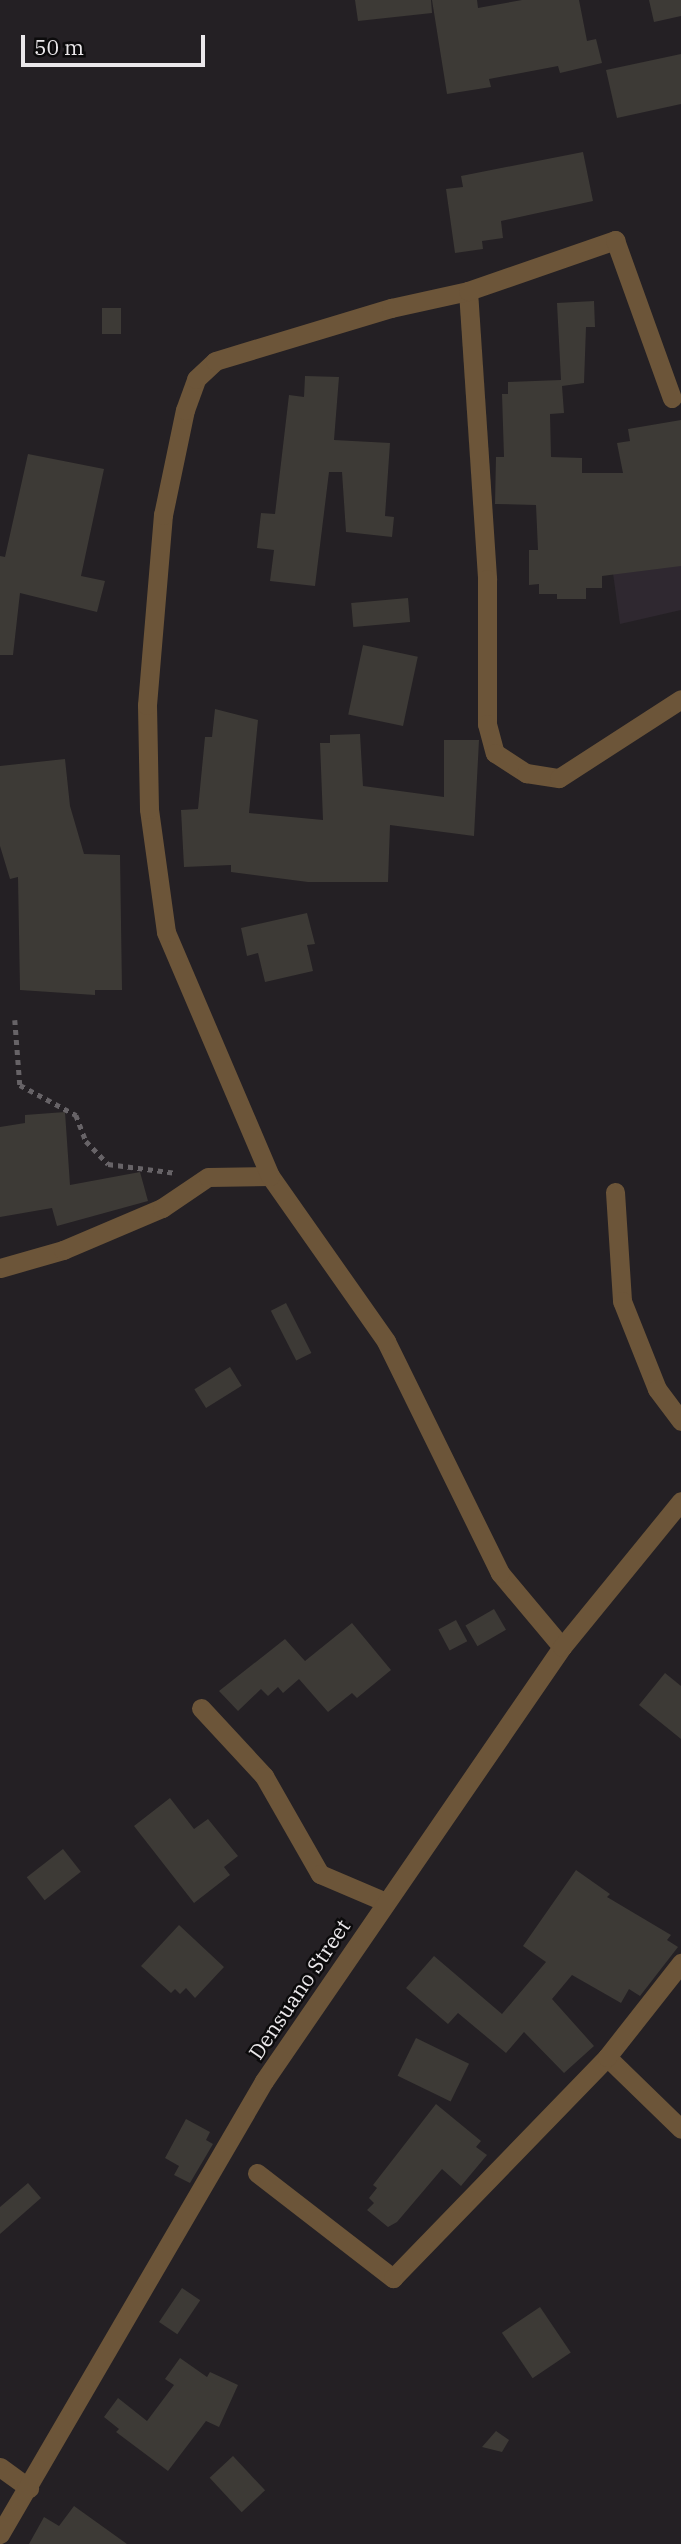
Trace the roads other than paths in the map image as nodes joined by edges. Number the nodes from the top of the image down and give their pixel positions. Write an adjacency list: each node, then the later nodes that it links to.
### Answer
1 (468, 291): 2 (street); 3 (street); 4 (street)
2 (672, 398)
3 (681, 699)
4 (270, 1176): 6 (street); 9 (street)
5 (615, 1192): 7 (street)
6 (0, 1268)
7 (681, 1421)
8 (681, 1501): 9 (street, Densuano Street)
9 (562, 1647): 11 (street, Densuano Street)
10 (201, 1708): 11 (street)
11 (386, 1902): 17 (street, Densuano Street)
12 (681, 1963): 13 (street)
13 (607, 2057): 14 (street); 15 (street)
14 (681, 2129)
15 (257, 2173)
16 (0, 2467): 17 (street)
17 (29, 2487): 18 (street, Densuano Street)
18 (0, 2534)

